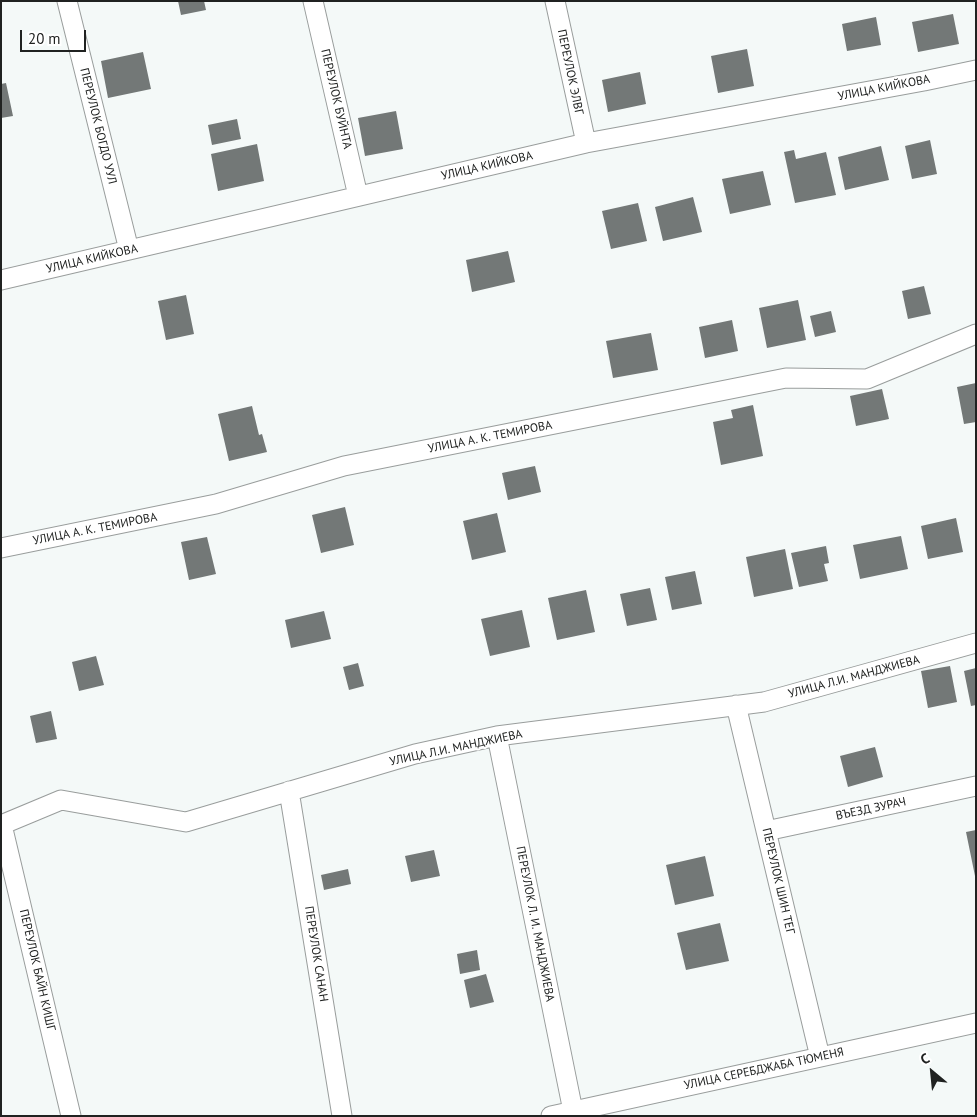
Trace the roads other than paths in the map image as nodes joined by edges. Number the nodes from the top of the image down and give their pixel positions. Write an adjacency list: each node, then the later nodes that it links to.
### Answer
1 (68, 1): 7 (street, ПЕРЕУЛОК БОГДО УУЛ)
2 (313, 1): 6 (street, ПЕРЕУЛОК БУЙНТА)
3 (555, 1): 5 (street, ПЕРЕУЛОК ЭЛВГ)
4 (976, 70): 5 (street, УЛИЦА КИЙКОВА)
5 (586, 142): 6 (street, УЛИЦА КИЙКОВА)
6 (358, 196): 7 (street, УЛИЦА КИЙКОВА)
7 (129, 250): 8 (street, УЛИЦА КИЙКОВА)
8 (1, 280)
9 (976, 334): 10 (street, УЛИЦА А. К. ТЕМИРОВА)
10 (1, 548)
11 (976, 643): 12 (street, УЛИЦА Л.И. МАНДЖИЕВА)
12 (736, 706): 13 (street, УЛИЦА Л.И. МАНДЖИЕВА); 17 (street, ПЕРЕУЛОК ШИН ТЕГ)
13 (497, 736): 15 (street, УЛИЦА Л.И. МАНДЖИЕВА); 20 (street, ПЕРЕУЛОК Л. И. МАНДЖИЕВА)
14 (976, 786): 17 (street, ВЪЕЗД ЗУРАЧ)
15 (289, 791): 16 (street, УЛИЦА Л.И. МАНДЖИЕВА); 22 (street, ПЕРЕУЛОК САНАН)
16 (2, 825): 21 (street, ПЕРЕУЛОК БАЙН КИШГ)
17 (766, 831): 19 (street, ПЕРЕУЛОК ШИН ТЕГ)
18 (976, 1023): 19 (street, УЛИЦА СЕРЕБДЖАБА ТЮМЕНЯ)
19 (820, 1057): 20 (street, УЛИЦА СЕРЕБДЖАБА ТЮМЕНЯ)
20 (573, 1111): 23 (street, УЛИЦА СЕРЕБДЖАБА ТЮМЕНЯ)
21 (71, 1116)
22 (342, 1116)
23 (551, 1116)

